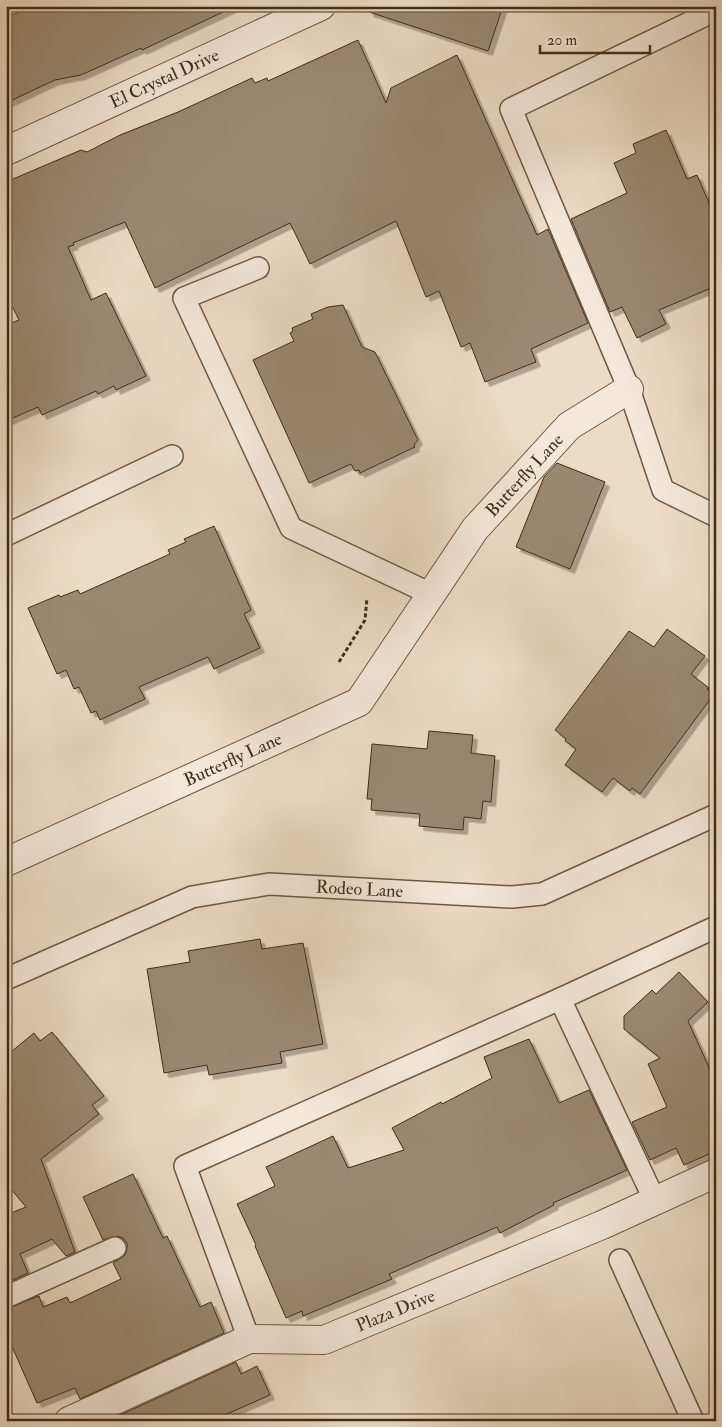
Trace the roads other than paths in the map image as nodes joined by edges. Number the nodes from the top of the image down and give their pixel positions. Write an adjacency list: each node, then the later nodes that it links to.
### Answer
1 (322, 6): 3 (street, El Crystal Drive)
2 (716, 10): 5 (lane)
3 (6, 151)
4 (258, 268): 9 (lane)
5 (629, 389): 7 (lane); 9 (street, Butterfly Lane)
6 (172, 456): 8 (lane)
7 (716, 516)
8 (6, 534)
9 (431, 594): 11 (street, Butterfly Lane)
10 (716, 815): 13 (lane, Rodeo Lane)
11 (6, 862)
12 (716, 927): 14 (lane)
13 (6, 979)
14 (560, 999): 16 (lane); 20 (lane)
15 (716, 1173): 16 (street, Plaza Drive)
16 (655, 1201): 20 (street, Plaza Drive)
17 (116, 1248): 19 (lane)
18 (620, 1260): 22 (lane)
19 (6, 1297)
20 (249, 1340): 21 (street, Plaza Drive)
21 (68, 1421)
22 (693, 1421)

